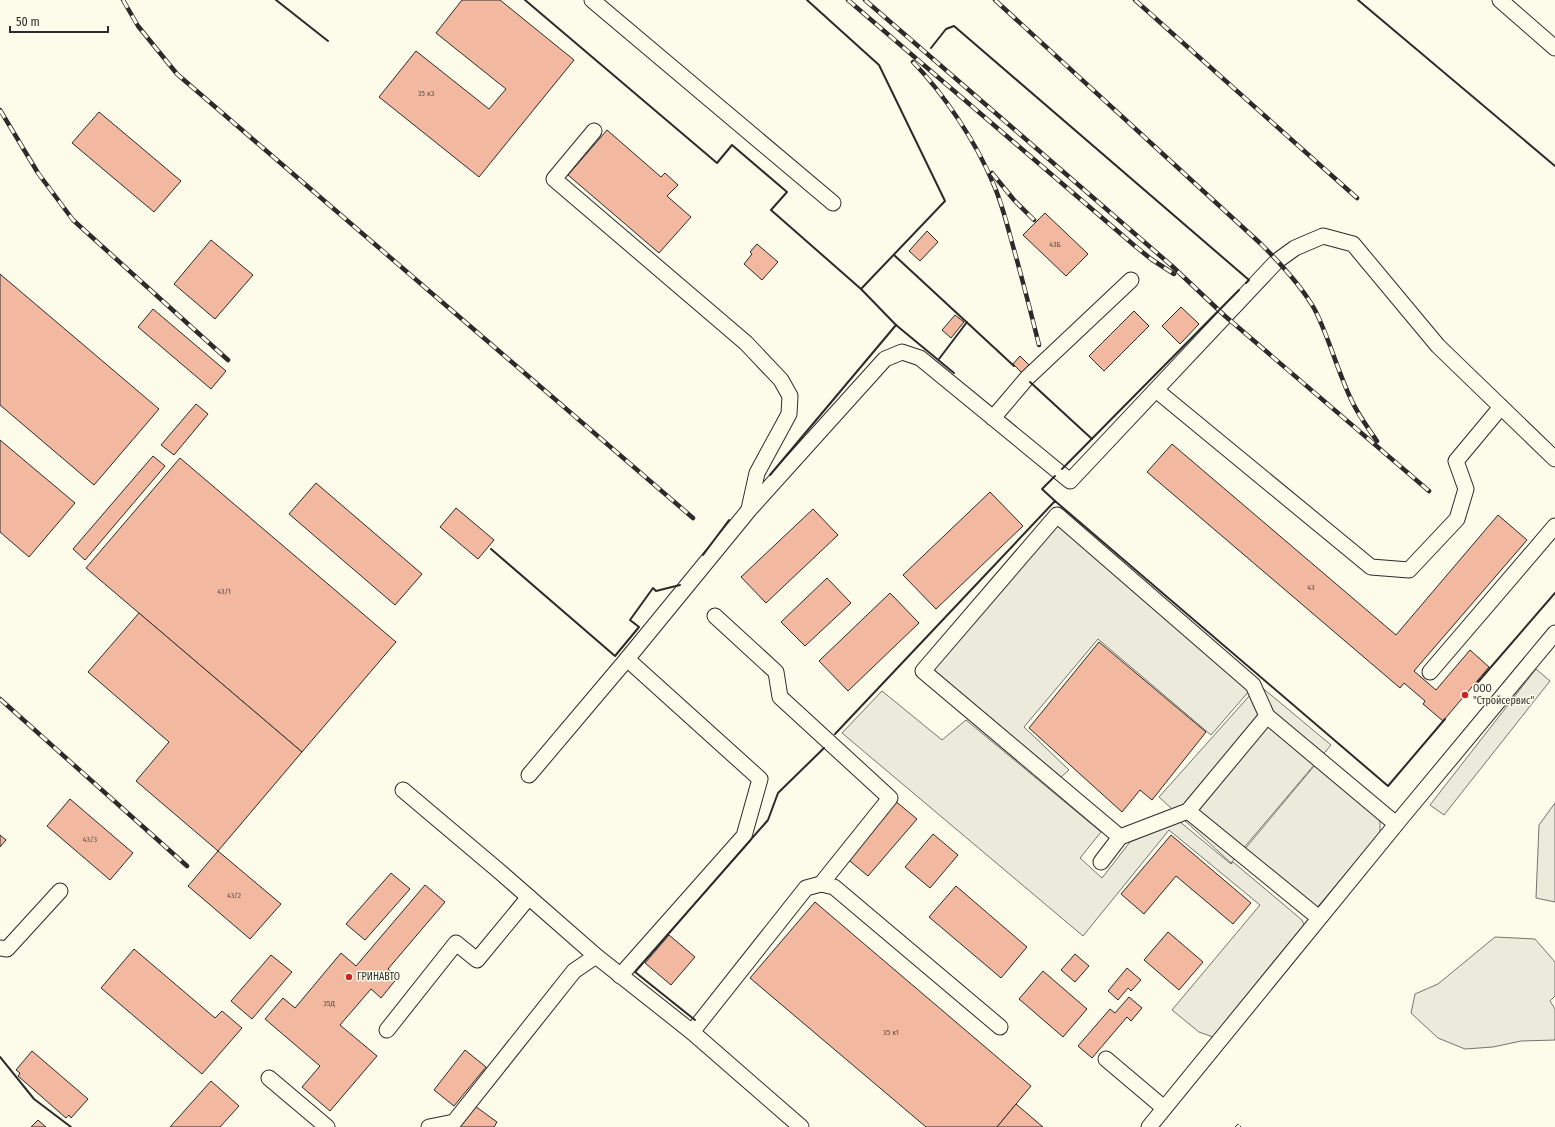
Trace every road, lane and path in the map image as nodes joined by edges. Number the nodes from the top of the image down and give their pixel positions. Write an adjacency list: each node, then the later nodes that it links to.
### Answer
1 (592, 0): 5 (street)
2 (1500, 0): 3 (street)
3 (1555, 48)
4 (594, 131): 11 (street)
5 (833, 203)
6 (1131, 280): 9 (street)
7 (1156, 390): 8 (street); 8 (street); 9 (street)
8 (1501, 407): 10 (street)
9 (993, 418): 11 (street)
10 (1555, 459)
11 (749, 510): 15 (street)
12 (1555, 526): 16 (street)
13 (715, 616): 24 (street)
14 (1555, 633): 21 (street)
15 (627, 659): 18 (street); 30 (street)
16 (1430, 672)
17 (1267, 716): 20 (street); 21 (street); 22 (street)
18 (529, 775)
19 (403, 790): 26 (street)
20 (1188, 811): 22 (street); 27 (street)
21 (1396, 824): 27 (street)
22 (1120, 837): 23 (street)
23 (1101, 862)
24 (821, 884): 31 (street); 33 (street)
25 (60, 891): 28 (street)
26 (529, 897): 29 (street); 32 (street)
27 (1319, 918): 36 (street)
28 (0, 948)
29 (596, 956): 30 (street); 38 (street)
30 (620, 976): 33 (street)
31 (1000, 1027)
32 (387, 1030)
33 (692, 1032): 39 (street)
34 (1106, 1059): 36 (street)
35 (269, 1078): 37 (street)
36 (1164, 1108): 40 (street)
37 (327, 1127)
38 (429, 1127)
39 (801, 1127)
40 (1149, 1127)

